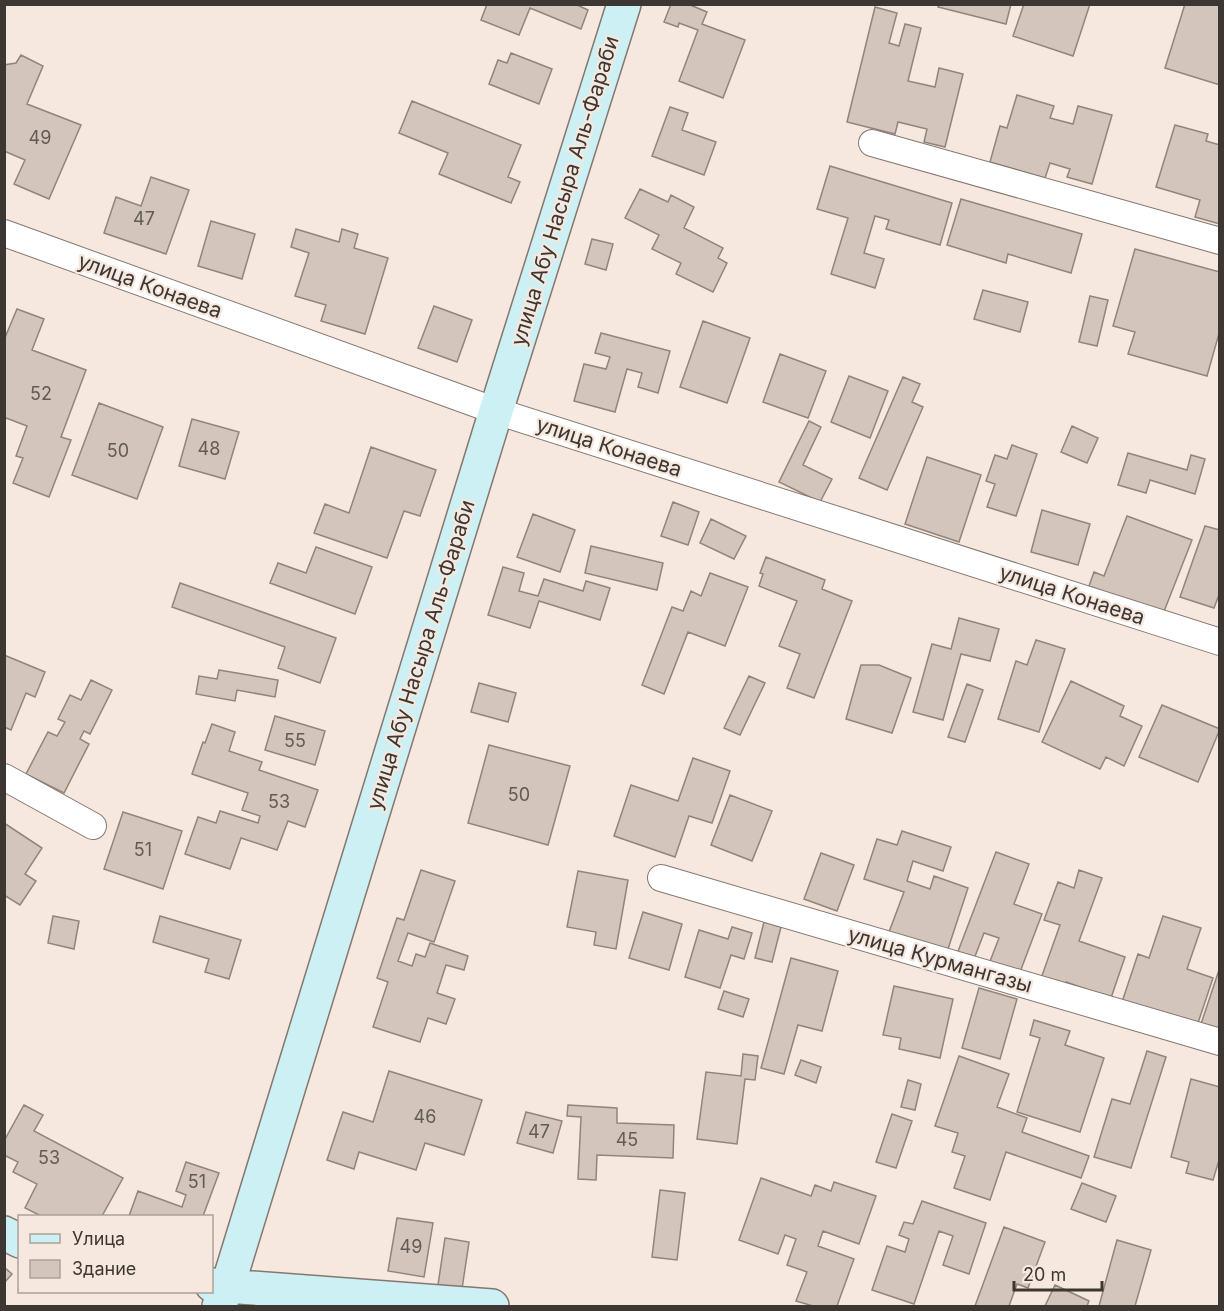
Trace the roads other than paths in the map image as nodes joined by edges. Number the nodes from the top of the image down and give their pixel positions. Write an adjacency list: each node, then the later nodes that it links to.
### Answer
1 (624, 4): 5 (street, улица Абу Насыра Аль-Фараби)
2 (872, 143): 4 (street)
3 (4, 232): 5 (street, улица Конаева)
4 (1220, 241)
5 (496, 411): 6 (street, улица Конаева); 13 (street, улица Абу Насыра Аль-Фараби)
6 (1220, 642)
7 (4, 777): 8 (street)
8 (93, 826)
9 (661, 879): 10 (street, улица Курмангазы)
10 (1220, 1042)
11 (4, 1233): 12 (street)
12 (18, 1239)
13 (220, 1292): 14 (street)
14 (492, 1306)

